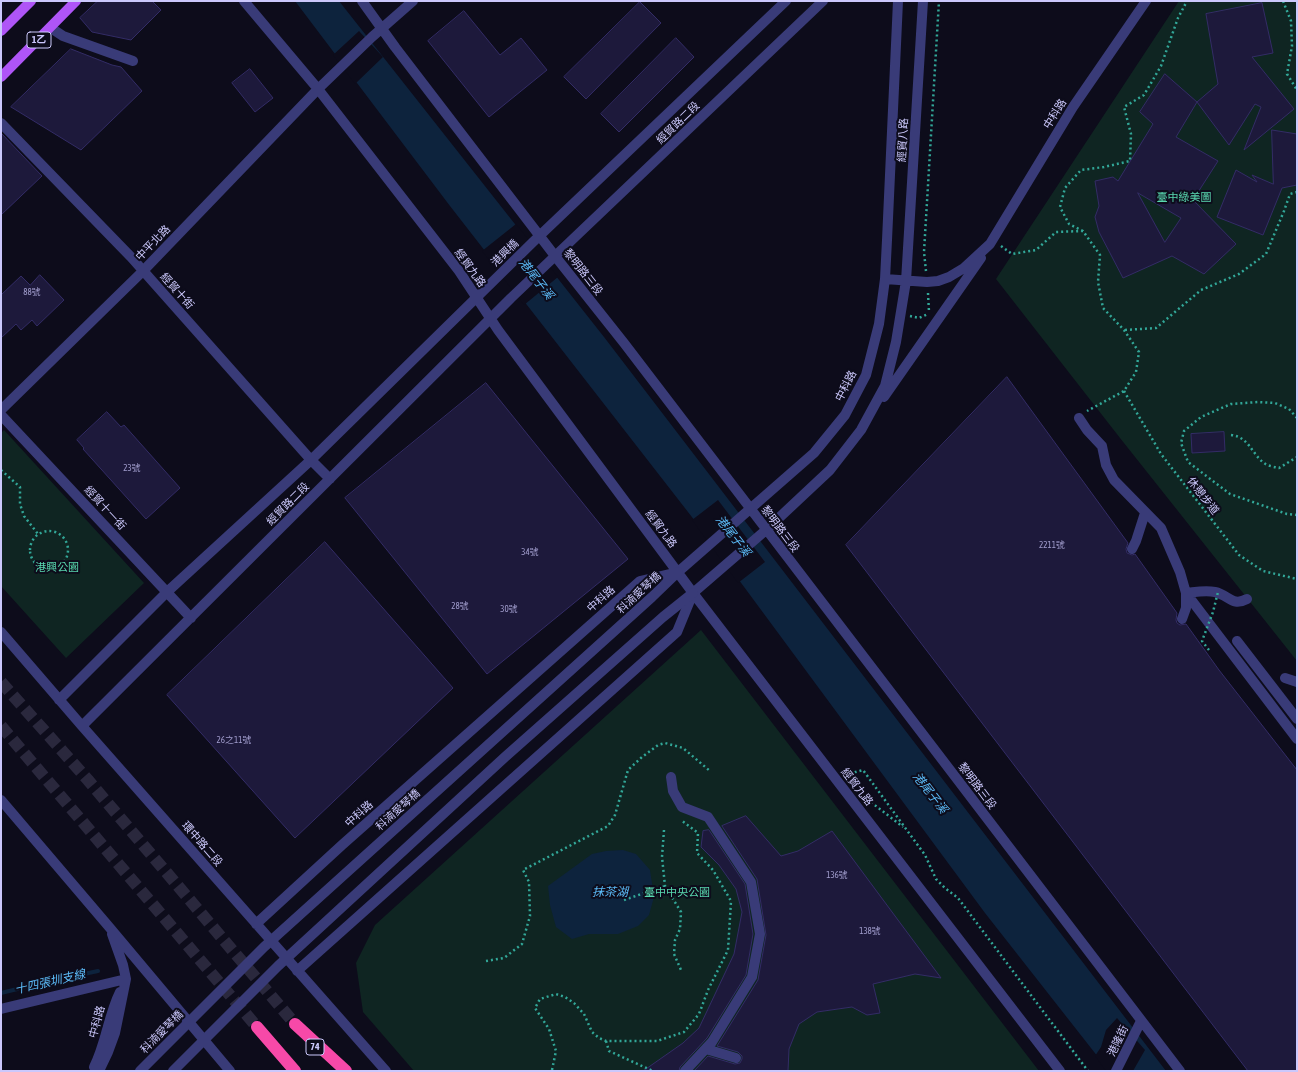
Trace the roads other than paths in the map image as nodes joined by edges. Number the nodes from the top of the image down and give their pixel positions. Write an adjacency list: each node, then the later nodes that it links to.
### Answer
1 (31, 1): 13 (main road)
2 (76, 1): 11 (main road, 1乙)
3 (244, 1): 16 (street, 經貿九路)
4 (362, 1): 12 (street, 黎明路三段)
5 (413, 1): 12 (street, 中平北路)
6 (786, 1): 18 (street, 經貿路二段)
7 (823, 1): 21 (street, 經貿路二段)
8 (898, 1): 24 (street, 經貿八路)
9 (923, 1): 25 (street, 經貿八路)
10 (1146, 1): 20 (street, 中科路)
11 (51, 28): 14 (street); 15 (main road, 1乙)
12 (382, 28): 16 (street, 中平北路); 18 (street, 黎明路三段)
13 (1, 31)
14 (133, 61)
15 (1, 78)
16 (318, 89): 22 (street, 中平北路); 26 (street, 經貿九路)
17 (1, 123): 22 (street, 經貿十街)
18 (539, 236): 19 (street, 經貿路二段); 21 (street, 黎明路三段)
19 (532, 243): 23 (street, 港興橋)
20 (990, 244): 25 (street, 中科路); 31 (street, 中科路)
21 (552, 258): 27 (street, 經貿路二段); 34 (street, 黎明路三段)
22 (143, 271): 28 (street, 中平北路); 32 (street, 經貿十街)
23 (495, 279): 26 (street, 經貿路二段)
24 (885, 279): 25 (street, 中科路); 34 (street, 中科路)
25 (906, 281): 31 (street, 中科路)
26 (477, 298): 27 (street, 經貿九路); 32 (street, 經貿路二段)
27 (490, 319): 33 (street, 經貿路二段); 38 (street, 經貿九路)
28 (1, 410)
29 (1, 415): 39 (street, 經貿十一街)
30 (1079, 418): 35 (street)
31 (861, 430): 36 (street, 中科路)
32 (311, 460): 33 (street, 經貿十街); 39 (street, 經貿路二段)
33 (330, 478): 43 (street, 經貿路二段)
34 (750, 509): 36 (street, 黎明路三段); 38 (street, 中科路)
35 (1145, 513): 37 (street); 41 (street)
36 (766, 530): 40 (street, 中科路); 60 (street, 黎明路三段)
37 (1132, 549)
38 (678, 572): 40 (street, 經貿九路); 55 (street, 中科路); 65 (street, 科湳愛琴橋, bridge)
39 (167, 592): 43 (street, 經貿十一街); 49 (street, 經貿路二段)
40 (693, 593): 57 (street, 中科路); 66 (street, bridge); 74 (street, 經貿九路)
41 (1186, 593): 42 (street); 44 (street); 52 (street)
42 (1248, 599)
43 (191, 618): 51 (street, 經貿路二段)
44 (1182, 619)
45 (1, 632): 49 (street, 環中路二段)
46 (1237, 641): 50 (street)
47 (1285, 678): 48 (street)
48 (1297, 682)
49 (59, 700): 51 (street, 環中路二段)
50 (1297, 719)
51 (82, 726): 55 (street, 環中路二段)
52 (1297, 739)
53 (671, 778): 61 (street)
54 (1, 800): 56 (street)
55 (256, 924): 57 (street, 環中路二段)
56 (110, 928): 58 (street, 中科路); 67 (street)
57 (298, 971): 72 (street, 環中路二段)
58 (126, 979): 59 (street); 63 (street, 中科路); 64 (street, 中科路)
59 (1, 1009)
60 (1139, 1024): 75 (street, 港隆街); 76 (street, 黎明路三段)
61 (706, 1049): 62 (street); 73 (street)
62 (736, 1058)
63 (92, 1071)
64 (99, 1071)
65 (140, 1071)
66 (173, 1071)
67 (230, 1071)
68 (286, 1071): 69 (highway)
69 (295, 1071)
70 (336, 1071): 71 (highway, 74)
71 (346, 1071)
72 (386, 1071)
73 (685, 1071)
74 (1060, 1071)
75 (1116, 1071)
76 (1180, 1071)

